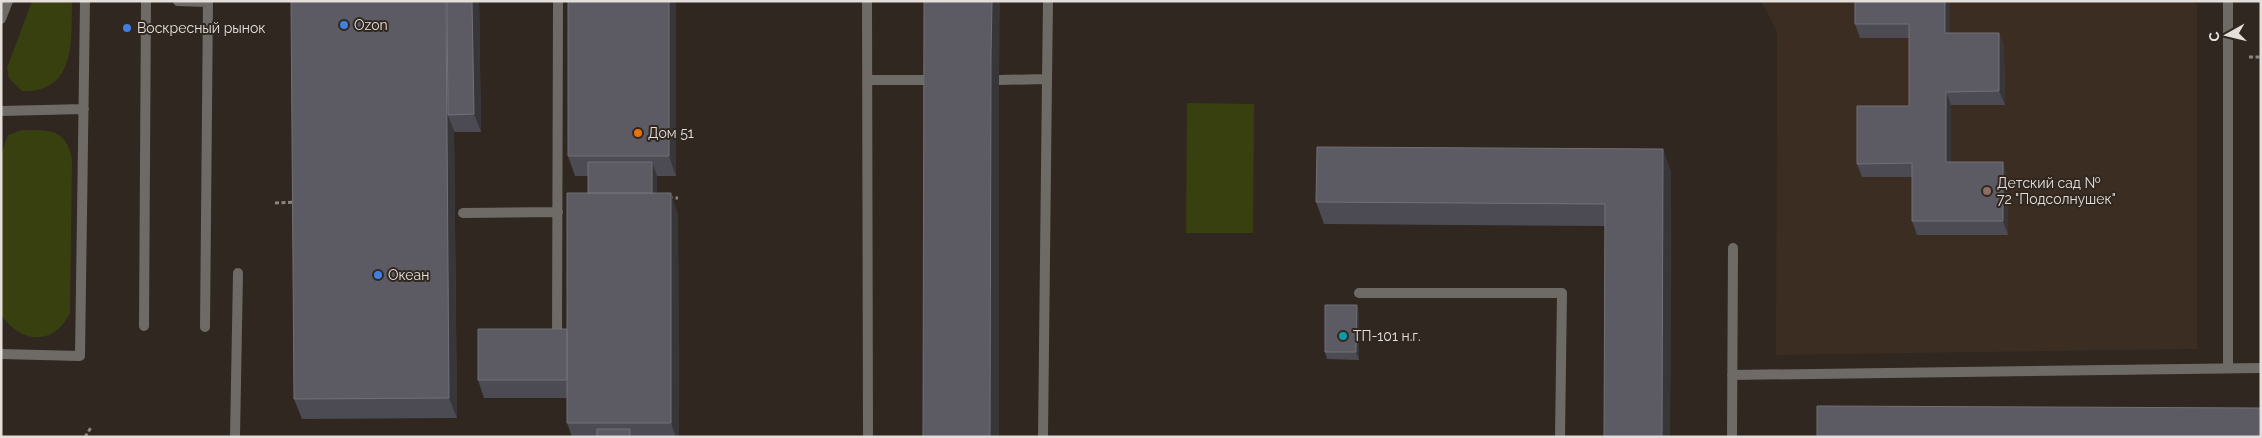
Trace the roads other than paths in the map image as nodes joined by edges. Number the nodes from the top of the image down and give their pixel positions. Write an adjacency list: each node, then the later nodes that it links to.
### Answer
1 (8, 1): 10 (street)
2 (85, 1): 15 (street)
3 (146, 1): 22 (street)
4 (178, 1): 9 (street)
5 (558, 1): 17 (street)
6 (867, 1): 12 (street)
7 (1048, 1): 11 (street)
8 (2228, 1): 26 (street)
9 (208, 2): 23 (street)
10 (1, 19)
11 (1046, 79): 14 (street); 31 (street)
12 (867, 80): 13 (street); 30 (street)
13 (932, 80)
14 (999, 80)
15 (84, 109): 16 (street); 25 (street)
16 (1, 112)
17 (558, 212): 18 (street); 24 (street)
18 (463, 213)
19 (1733, 248): 28 (street)
20 (238, 273): 29 (street)
21 (1359, 293): 32 (street)
22 (144, 326)
23 (205, 327)
24 (556, 340)
25 (1, 354)
26 (2228, 368): 27 (street); 28 (street)
27 (2261, 368)
28 (1732, 375): 33 (street)
29 (235, 437)
30 (868, 437)
31 (1043, 437)
32 (1560, 437)
33 (1732, 437)

